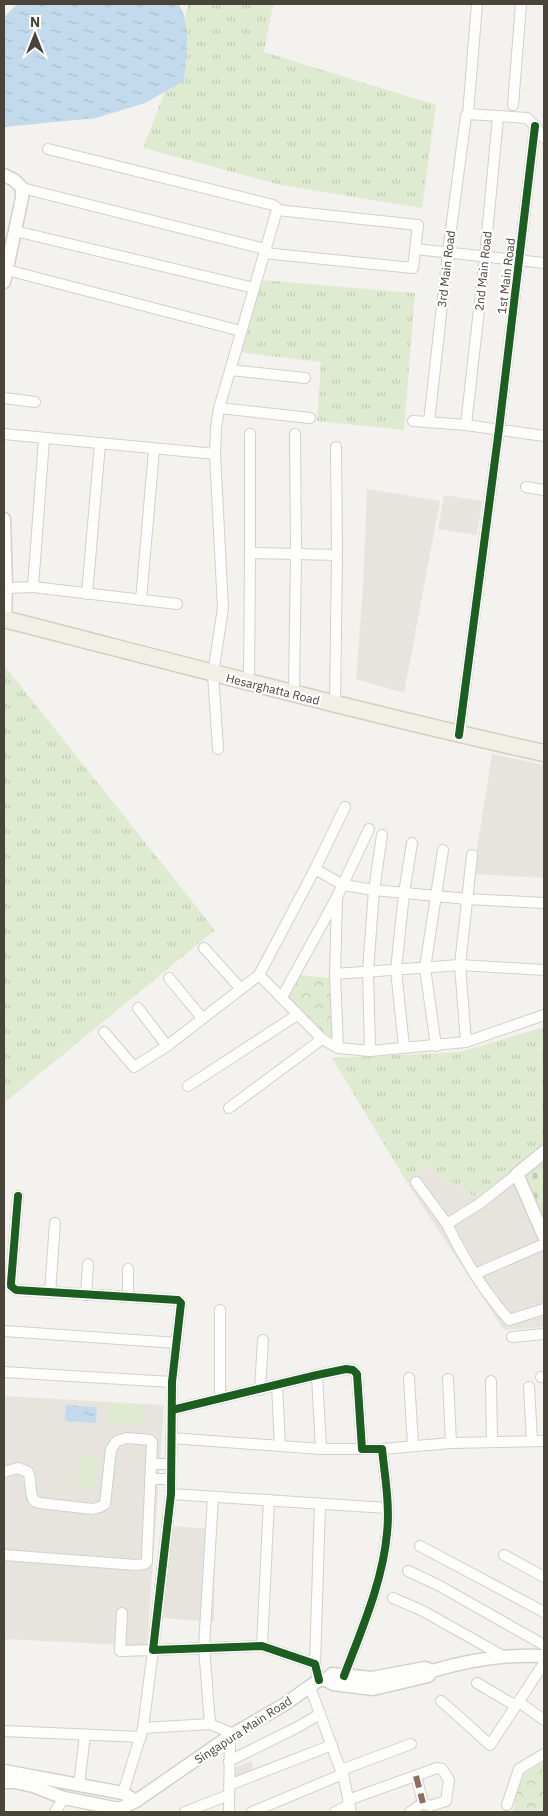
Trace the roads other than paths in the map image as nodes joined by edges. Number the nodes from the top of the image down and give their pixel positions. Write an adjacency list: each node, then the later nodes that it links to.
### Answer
1 (477, 4): 4 (street, 3rd Main Road)
2 (521, 4): 3 (street)
3 (513, 105)
4 (467, 115): 5 (street); 15 (street, 3rd Main Road)
5 (498, 117): 6 (street); 16 (street, 2nd Main Road)
6 (535, 126): 7 (street); 17 (street, 1st Main Road)
7 (544, 138)
8 (48, 149): 11 (street)
9 (4, 175): 10 (street)
10 (22, 188): 12 (street); 14 (street)
11 (277, 210): 13 (street); 14 (street)
12 (15, 231): 19 (street); 20 (street)
13 (415, 248): 14 (street); 15 (street)
14 (265, 251): 20 (street)
15 (448, 252): 16 (street); 29 (street, 3rd Main Road)
16 (485, 256): 17 (street); 30 (street, 2nd Main Road)
17 (520, 260): 18 (street); 31 (street, 1st Main Road)
18 (544, 263)
19 (5, 276): 21 (street)
20 (254, 288): 21 (street)
21 (241, 331): 22 (street)
22 (230, 370): 23 (street); 26 (street)
23 (304, 378)
24 (4, 398): 25 (street)
25 (35, 402)
26 (219, 408): 27 (street); 40 (street)
27 (310, 418)
28 (413, 421): 29 (street)
29 (429, 422): 30 (street)
30 (466, 425): 31 (street)
31 (499, 429): 35 (street); 57 (street, 1st Main Road)
32 (4, 434): 36 (street)
33 (250, 434): 44 (street)
34 (295, 434): 45 (street)
35 (544, 436)
36 (44, 439): 37 (street); 47 (street)
37 (100, 444): 39 (street); 49 (street)
38 (336, 448): 46 (street)
39 (154, 450): 40 (street); 50 (street)
40 (215, 454): 53 (street)
41 (526, 487): 42 (street)
42 (544, 490)
43 (4, 519): 48 (street)
44 (250, 553): 45 (street); 54 (street)
45 (296, 554): 46 (street); 55 (street)
46 (337, 555): 56 (street)
47 (33, 587): 48 (street); 49 (street)
48 (6, 588): 52 (street)
49 (87, 594): 50 (street)
50 (141, 600): 51 (street)
51 (177, 604)
52 (4, 619): 53 (main road, Hesarghatta Road)
53 (213, 674): 54 (main road, Hesarghatta Road); 58 (street)
54 (249, 683): 55 (main road, Hesarghatta Road)
55 (294, 694): 56 (main road, Hesarghatta Road)
56 (335, 704): 57 (main road, Hesarghatta Road)
57 (459, 735): 59 (main road, Hesarghatta Road)
58 (218, 749)
59 (544, 752)
60 (345, 806): 66 (street)
61 (369, 829): 67 (street)
62 (382, 835): 68 (street)
63 (412, 843): 69 (street)
64 (443, 850): 70 (street)
65 (472, 855): 72 (street)
66 (315, 869): 67 (street); 81 (street)
67 (343, 885): 68 (street); 71 (street)
68 (374, 890): 69 (street); 79 (street)
69 (404, 893): 70 (street); 77 (street)
70 (436, 896): 72 (street); 76 (street)
71 (337, 897): 80 (street); 84 (street)
72 (467, 899): 73 (street); 75 (street)
73 (544, 903)
74 (204, 948): 83 (street)
75 (460, 965): 76 (street); 78 (street); 91 (street)
76 (425, 968): 77 (street); 93 (street)
77 (396, 970): 79 (street); 94 (street)
78 (544, 970)
79 (368, 971): 80 (street); 96 (street)
80 (335, 974): 95 (street)
81 (259, 975): 83 (street); 84 (street)
82 (169, 978): 88 (street)
83 (241, 989): 88 (street)
84 (282, 998): 86 (street)
85 (138, 1008): 92 (street)
86 (297, 1015): 90 (street); 97 (street)
87 (544, 1015): 91 (street)
88 (202, 1018): 92 (street)
89 (104, 1032): 92 (street)
90 (322, 1039): 95 (street); 98 (street)
91 (466, 1042): 93 (street)
92 (167, 1046)
93 (436, 1046): 94 (street)
94 (404, 1047): 96 (street)
95 (338, 1048): 96 (street)
96 (370, 1052)
97 (188, 1086)
98 (229, 1108)
99 (544, 1152): 100 (street)
100 (517, 1174): 104 (street); 105 (street)
101 (416, 1182): 104 (street)
102 (18, 1196): 110 (street)
103 (55, 1224): 110 (street)
104 (447, 1224): 109 (street)
105 (544, 1236)
106 (544, 1244): 109 (street)
107 (88, 1264): 111 (street)
108 (128, 1269): 112 (street)
109 (476, 1274): 113 (street)
110 (50, 1293): 111 (street)
111 (86, 1295): 112 (street)
112 (128, 1297): 119 (street)
113 (544, 1309)
114 (220, 1310): 129 (street)
115 (4, 1331): 119 (street)
116 (544, 1334): 117 (street)
117 (512, 1337)
118 (263, 1340): 128 (street)
119 (177, 1343): 125 (street)
120 (4, 1372): 125 (street)
121 (317, 1375): 126 (street); 138 (street); 139 (street)
122 (409, 1378): 136 (street)
123 (448, 1379): 135 (street)
124 (491, 1381): 134 (street)
125 (172, 1382): 130 (street)
126 (277, 1385): 128 (street); 137 (street)
127 (529, 1387): 132 (street)
128 (260, 1390): 129 (street)
129 (220, 1399): 130 (street)
130 (172, 1410): 131 (street)
131 (171, 1438): 137 (street); 142 (street)
132 (532, 1441): 133 (street); 134 (street)
133 (544, 1441)
134 (492, 1442): 135 (street)
135 (451, 1443): 136 (street)
136 (413, 1445): 140 (street)
137 (280, 1446): 138 (street)
138 (321, 1449): 139 (street)
139 (362, 1449): 140 (street)
140 (382, 1449): 150 (street)
141 (151, 1464): 142 (street); 143 (street); 144 (street)
142 (170, 1464): 145 (street)
143 (4, 1472)
144 (150, 1479): 145 (street); 152 (street)
145 (170, 1479): 146 (street)
146 (170, 1494): 147 (street); 162 (street)
147 (213, 1497): 148 (street); 161 (street)
148 (269, 1500): 149 (street); 160 (street)
149 (320, 1504): 150 (street); 165 (street)
150 (387, 1508): 167 (street)
151 (420, 1546): 157 (street)
152 (4, 1555)
153 (504, 1555): 155 (street)
154 (408, 1571): 159 (street)
155 (544, 1577)
156 (393, 1598): 163 (street)
157 (544, 1612)
158 (122, 1613): 162 (street)
159 (544, 1645)
160 (262, 1646): 161 (street); 165 (street)
161 (204, 1647): 162 (street); 175 (street)
162 (153, 1650): 177 (street)
163 (503, 1656): 164 (street, Singapura Main Road); 169 (street, Singapura Main Road)
164 (544, 1656)
165 (315, 1664): 168 (street)
166 (542, 1671): 172 (street)
167 (344, 1676): 168 (street, Singapura Main Road); 169 (street, Singapura Main Road)
168 (318, 1682): 169 (street, Singapura Main Road); 173 (street); 179 (street, Singapura Main Road)
169 (372, 1683)
170 (477, 1683): 172 (street)
171 (440, 1701): 172 (street)
172 (517, 1704): 174 (street)
173 (320, 1714): 180 (street); 183 (street)
174 (544, 1720)
175 (210, 1724): 177 (street); 179 (street)
176 (4, 1730): 178 (street)
177 (142, 1732): 178 (street); 190 (street)
178 (85, 1735): 188 (street)
179 (232, 1735): 183 (street); 192 (street, Singapura Main Road)
180 (332, 1744): 185 (street); 189 (street)
181 (411, 1744): 185 (street)
182 (544, 1754): 194 (street)
183 (229, 1761): 189 (street)
184 (4, 1771): 188 (street)
185 (342, 1772): 195 (street); 200 (street)
186 (416, 1776): 193 (street); 193 (street); 195 (street)
187 (4, 1782): 191 (street, Singapura Main Road)
188 (79, 1785): 190 (street)
189 (229, 1790): 198 (street); 199 (street)
190 (122, 1793): 192 (street)
191 (64, 1798): 196 (street, Singapura Main Road); 197 (street)
192 (136, 1801): 196 (street, Singapura Main Road)
193 (423, 1803): 202 (street)
194 (507, 1805)
195 (350, 1806): 201 (street)
196 (119, 1811)
197 (55, 1812)
198 (185, 1812)
199 (229, 1812)
200 (252, 1812)
201 (335, 1812)
202 (410, 1812)

